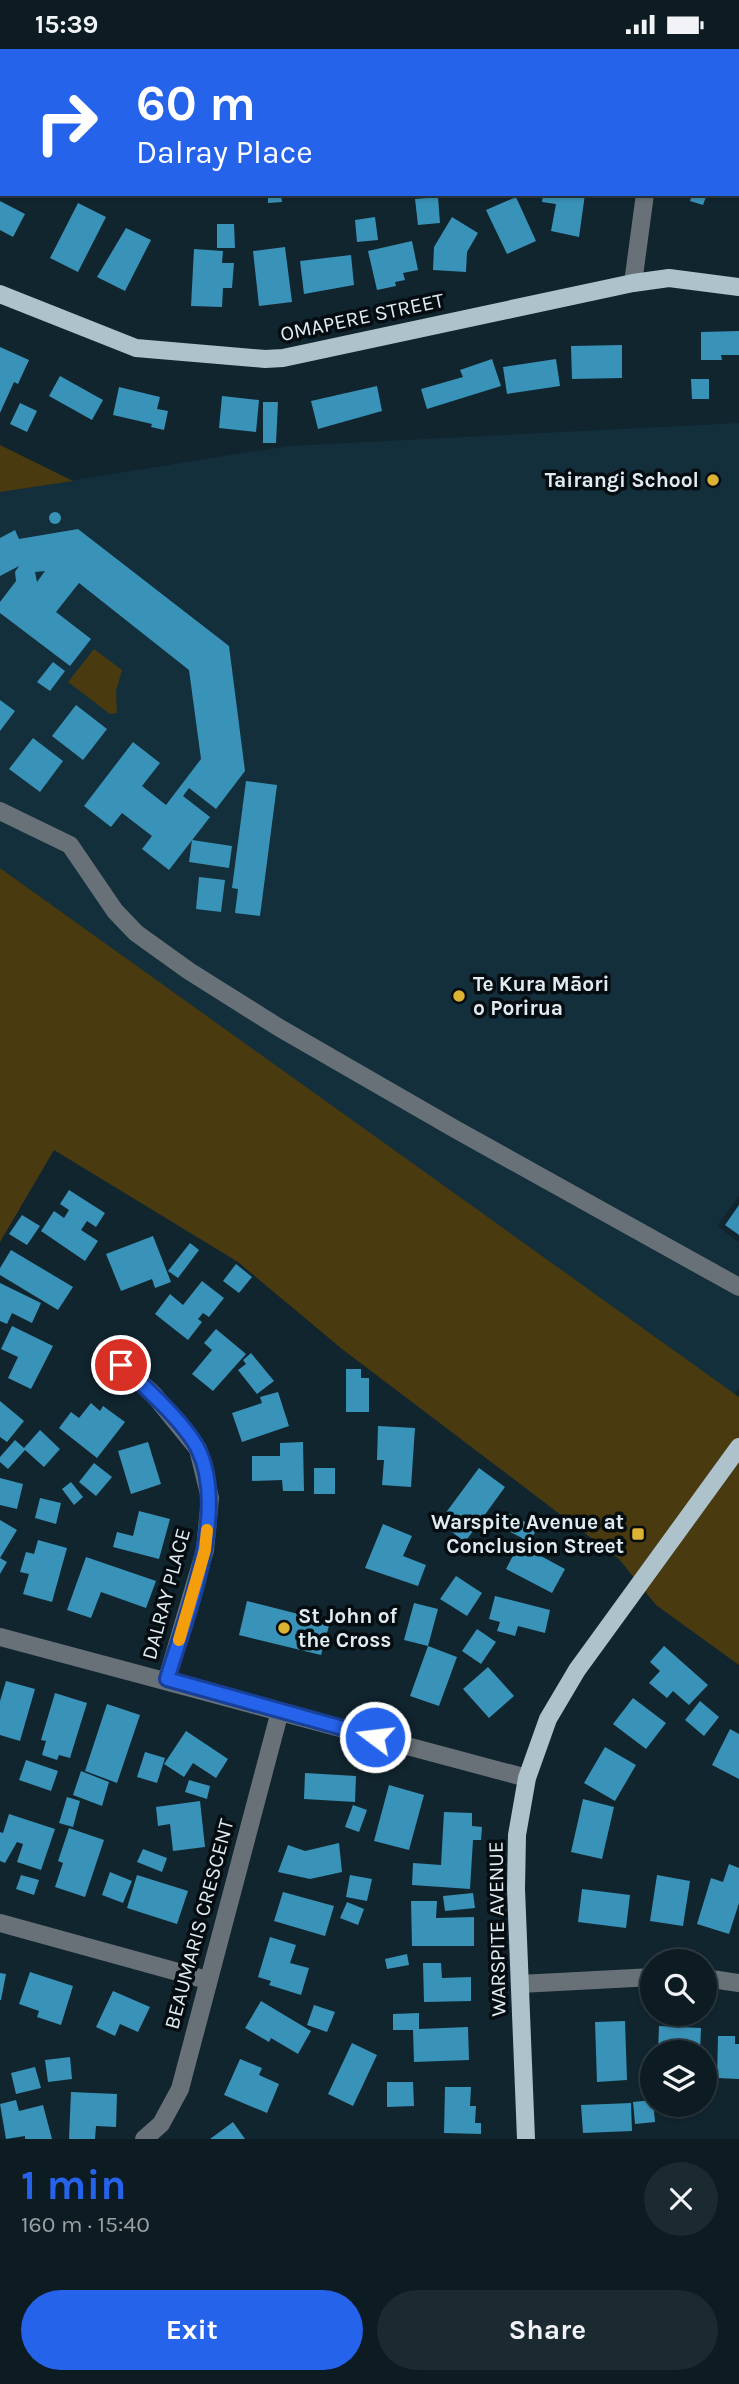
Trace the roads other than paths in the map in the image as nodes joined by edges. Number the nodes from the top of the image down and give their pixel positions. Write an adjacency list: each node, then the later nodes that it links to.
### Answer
1 (645, 196): 2 (street)
2 (633, 283): 3 (main road, OMAPERE STREET); 4 (main road, OMAPERE STREET)
3 (739, 287)
4 (0, 294)
5 (0, 811): 6 (street)
6 (739, 1287)
7 (105, 1350): 10 (street, DALRAY PLACE)
8 (739, 1447): 12 (main road, WARSPITE AVENUE)
9 (0, 1637): 10 (street)
10 (167, 1679): 11 (street)
11 (280, 1711): 12 (street); 16 (street, BEAUMARIS CRESCENT)
12 (527, 1778): 18 (main road, WARSPITE AVENUE)
13 (0, 1923): 16 (street)
14 (640, 1978): 18 (street)
15 (717, 1979): 17 (street)
16 (207, 1980): 19 (street, BEAUMARIS CRESCENT)
17 (739, 1983)
18 (520, 1984): 20 (main road, WARSPITE AVENUE)
19 (144, 2139)
20 (526, 2139)

